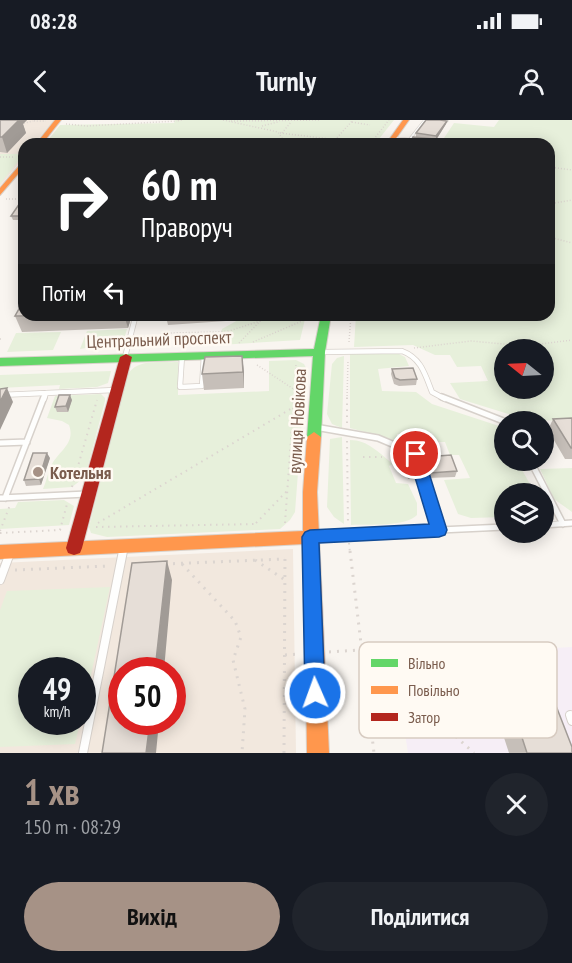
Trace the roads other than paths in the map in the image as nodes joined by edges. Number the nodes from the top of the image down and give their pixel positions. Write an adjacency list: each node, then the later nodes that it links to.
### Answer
1 (406, 120): 7 (street)
2 (425, 120): 8 (lane)
3 (435, 120): 5 (lane)
4 (54, 121): 6 (street)
5 (447, 121)
6 (43, 138)
7 (395, 138)
8 (411, 138)
9 (18, 164): 10 (street)
10 (3, 196)
11 (134, 321): 15 (lane)
12 (325, 321): 13 (street, вулиця Новікова)
13 (320, 347): 14 (street, Центральний проспект); 21 (lane); 22 (street, вулиця Новікова)
14 (209, 351): 16 (street, Центральний проспект); 16 (lane)
15 (126, 354): 16 (street, Центральний проспект); 17 (street, Центральний проспект); 18 (street)
16 (182, 356)
17 (0, 362)
18 (117, 390): 19 (lane); 26 (street)
19 (46, 393): 20 (lane); 23 (lane)
20 (0, 395)
21 (494, 418)
22 (314, 427): 32 (lane); 33 (street, вулиця Новікова)
23 (27, 441): 24 (lane); 27 (lane)
24 (0, 442)
25 (536, 471): 30 (lane)
26 (89, 494): 27 (lane); 35 (street)
27 (2, 498)
28 (572, 523): 30 (lane)
29 (554, 524): 30 (lane)
30 (563, 524)
31 (494, 527): 32 (lane)
32 (439, 530): 33 (lane)
33 (310, 537): 34 (street); 39 (street)
34 (125, 546): 35 (street); 38 (lane)
35 (74, 548): 36 (street)
36 (5, 551): 37 (lane)
37 (0, 580)
38 (83, 753)
39 (318, 753)

